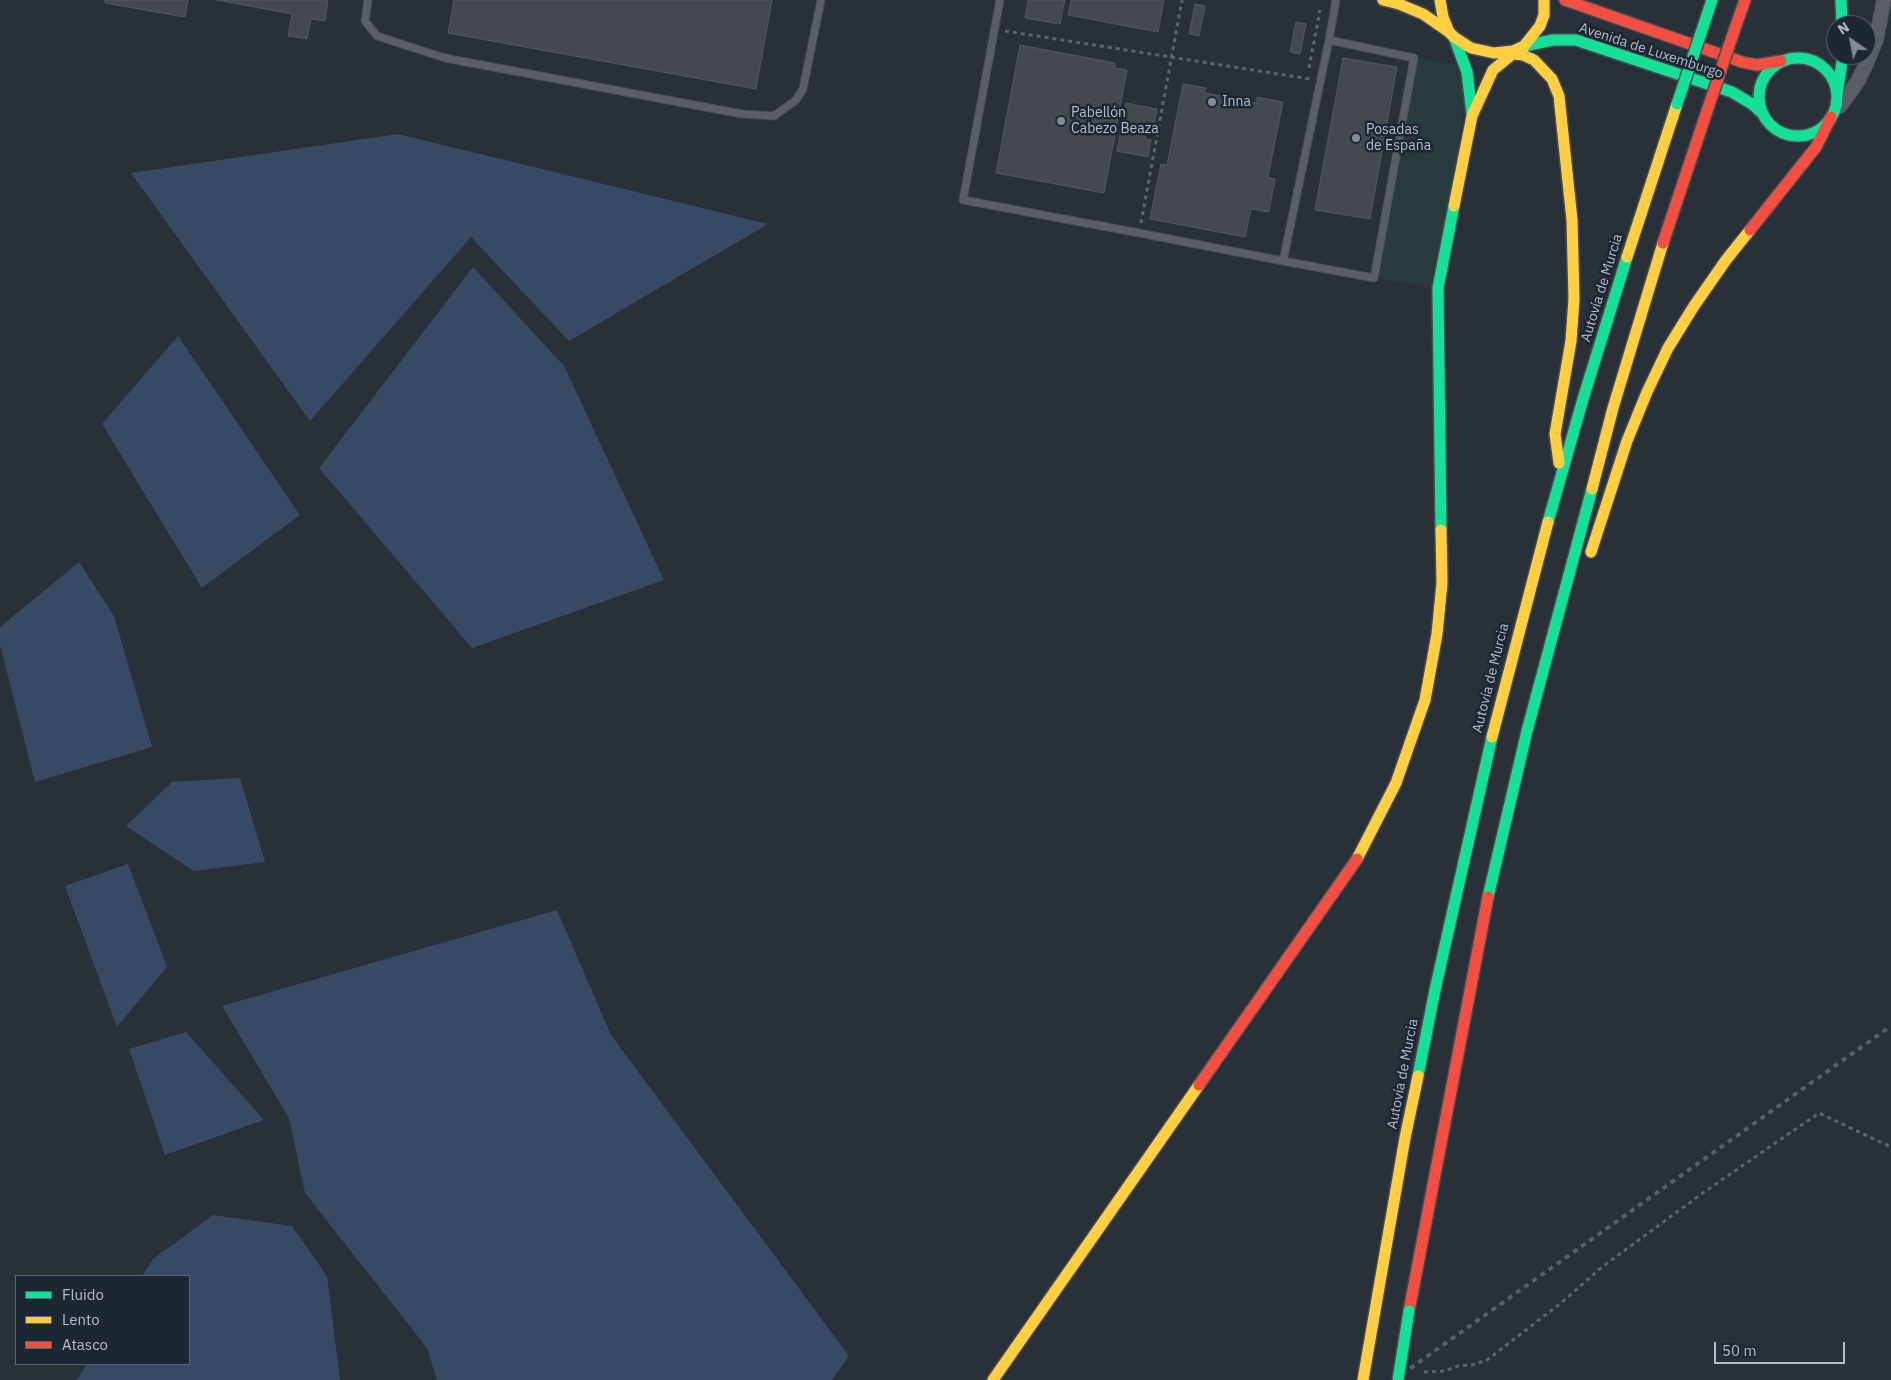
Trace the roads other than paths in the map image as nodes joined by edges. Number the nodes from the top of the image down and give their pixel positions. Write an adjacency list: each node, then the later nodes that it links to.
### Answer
1 (368, 0): 2 (lane)
2 (821, 0)
3 (1000, 0): 25 (lane)
4 (1336, 0): 16 (lane)
5 (1383, 0): 15 (main road, Avenida de Luxemburgo)
6 (1440, 0): 15 (main road)
7 (1544, 0): 17 (main road)
8 (1565, 0): 18 (main road, Avenida de Luxemburgo)
9 (1712, 0): 26 (main road, Autovía de Murcia, bridge)
10 (1745, 0): 29 (main road, bridge)
11 (1841, 0): 13 (main road)
12 (1883, 0): 14 (street); 23 (street)
13 (1842, 15)
14 (1876, 16)
15 (1451, 35): 17 (main road, Avenida de Luxemburgo); 24 (main road)
16 (1329, 40): 25 (lane); 25 (lane)
17 (1515, 50): 22 (main road, Avenida de Luxemburgo); 24 (main road); 26 (main road)
18 (1783, 60): 21 (main road); 22 (main road)
19 (1841, 65): 21 (main road)
20 (1852, 65): 21 (street)
21 (1838, 88): 23 (main road)
22 (1763, 114): 23 (main road)
23 (1833, 115): 27 (main road)
24 (1472, 116): 30 (main road)
25 (1283, 260)
26 (1561, 479): 31 (main road, Autovía de Murcia)
27 (1586, 567)
28 (1573, 603): 29 (main road)
29 (1552, 636): 32 (main road, bridge)
30 (993, 1380)
31 (1363, 1380)
32 (1398, 1380)

